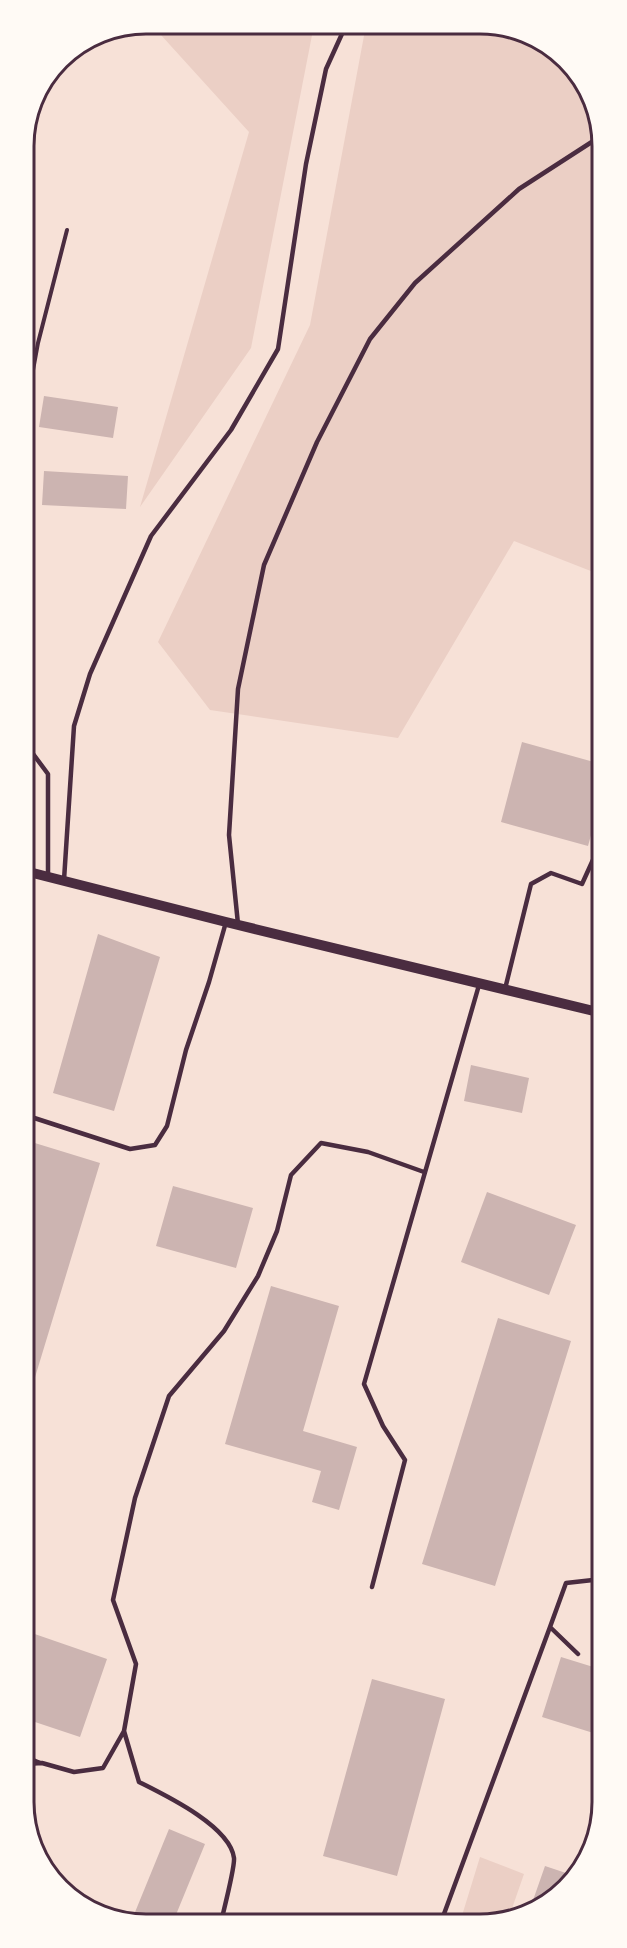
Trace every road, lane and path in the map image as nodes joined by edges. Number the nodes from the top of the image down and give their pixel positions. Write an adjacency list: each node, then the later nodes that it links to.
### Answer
1 (342, 34): 9 (lane)
2 (592, 142): 11 (lane)
3 (67, 230): 4 (path)
4 (35, 360)
5 (35, 756): 8 (lane)
6 (592, 862): 13 (lane)
7 (35, 874): 8 (street)
8 (48, 878): 9 (street)
9 (64, 881): 10 (street)
10 (226, 922): 11 (street); 15 (lane)
11 (238, 924): 12 (street)
12 (480, 982): 13 (street); 16 (lane)
13 (505, 989): 14 (street)
14 (592, 1011)
15 (34, 1118)
16 (424, 1172): 18 (lane); 21 (lane)
17 (592, 1580): 19 (lane)
18 (372, 1587)
19 (550, 1627): 20 (lane); 26 (lane)
20 (578, 1654)
21 (124, 1731): 24 (lane); 25 (lane)
22 (34, 1760): 24 (lane)
23 (34, 1763): 24 (lane)
24 (42, 1763)
25 (223, 1914)
26 (444, 1914)

